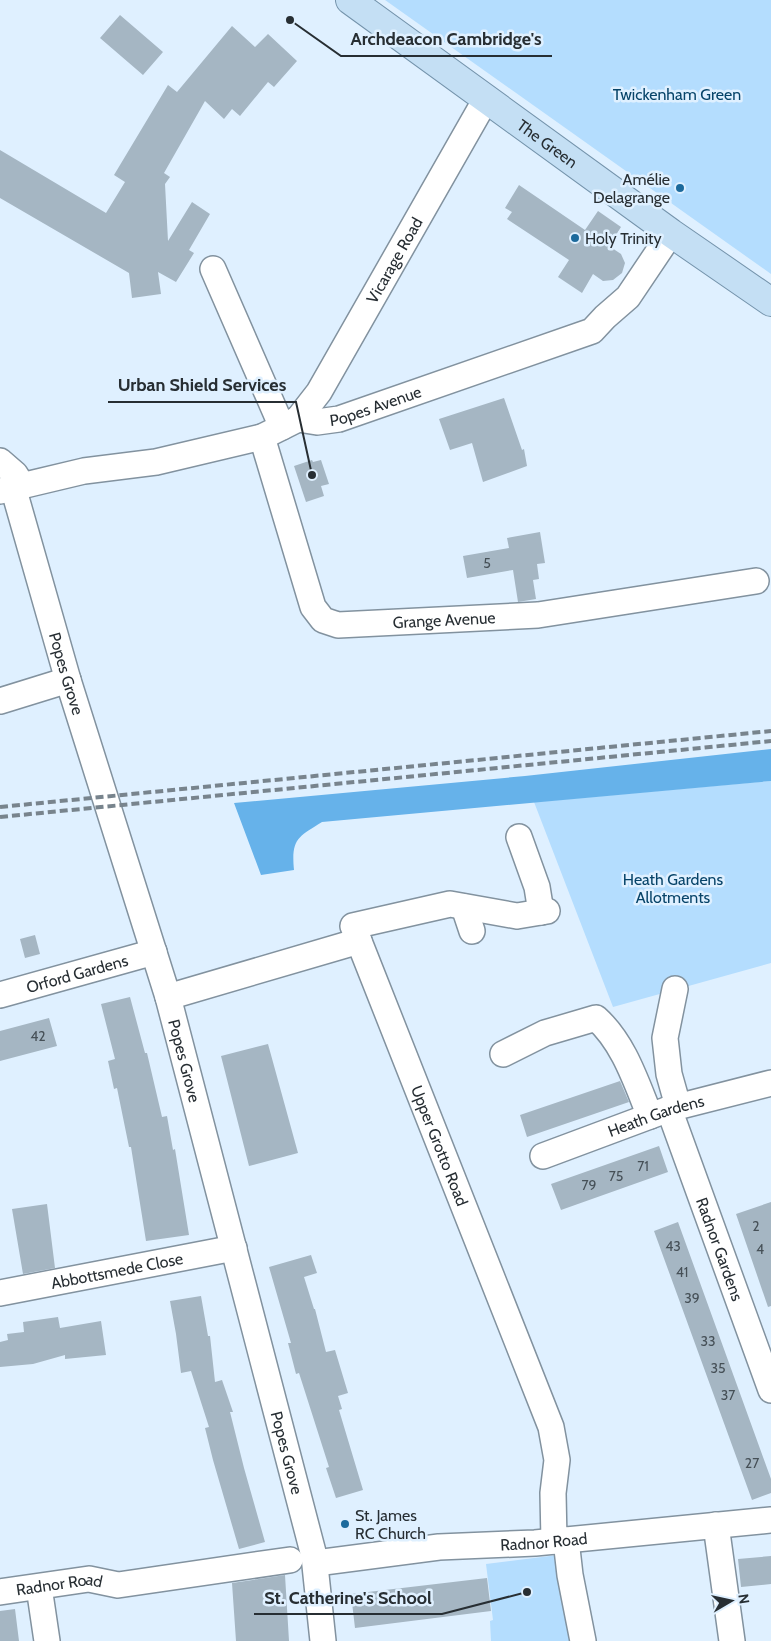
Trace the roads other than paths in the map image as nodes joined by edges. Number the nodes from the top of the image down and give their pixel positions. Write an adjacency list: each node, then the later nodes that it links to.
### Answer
1 (350, 0): 2 (main road, The Green)
2 (486, 99): 3 (main road, The Green); 6 (street, Vicarage Road)
3 (671, 233): 5 (main road, The Green); 6 (street, Popes Avenue)
4 (213, 269): 6 (street, Grange Avenue)
5 (771, 302)
6 (280, 428): 8 (street, Popes Avenue); 9 (street, Grange Avenue)
7 (0, 461): 8 (street)
8 (12, 488): 10 (street, Popes Grove)
9 (756, 580)
10 (68, 680): 11 (street); 16 (street, Popes Grove)
11 (0, 701)
12 (519, 837): 13 (street)
13 (464, 906): 14 (street); 15 (street)
14 (472, 931)
15 (359, 942): 19 (street); 29 (street, Upper Grotto Road)
16 (154, 952): 18 (street, Orford Gardens); 19 (street, Popes Grove)
17 (675, 990): 22 (street)
18 (0, 995)
19 (168, 997): 24 (street, Popes Grove)
20 (503, 1054): 22 (street)
21 (771, 1083): 22 (street, Heath Gardens)
22 (666, 1110): 23 (street, Heath Gardens); 26 (street, Radnor Gardens)
23 (543, 1156)
24 (234, 1248): 25 (street, Abbottsmede Close); 31 (street, Popes Grove)
25 (0, 1293)
26 (771, 1390)
27 (771, 1520): 28 (street, Radnor Road)
28 (716, 1525): 29 (street, Radnor Road); 37 (street)
29 (560, 1540): 31 (street, Radnor Road); 36 (street, Upper Grotto Road)
30 (290, 1560): 32 (street, Radnor Road)
31 (316, 1564): 35 (street, Popes Grove)
32 (39, 1587): 33 (street, Radnor Road); 34 (street)
33 (0, 1592)
34 (47, 1641)
35 (323, 1641)
36 (583, 1641)
37 (732, 1641)

